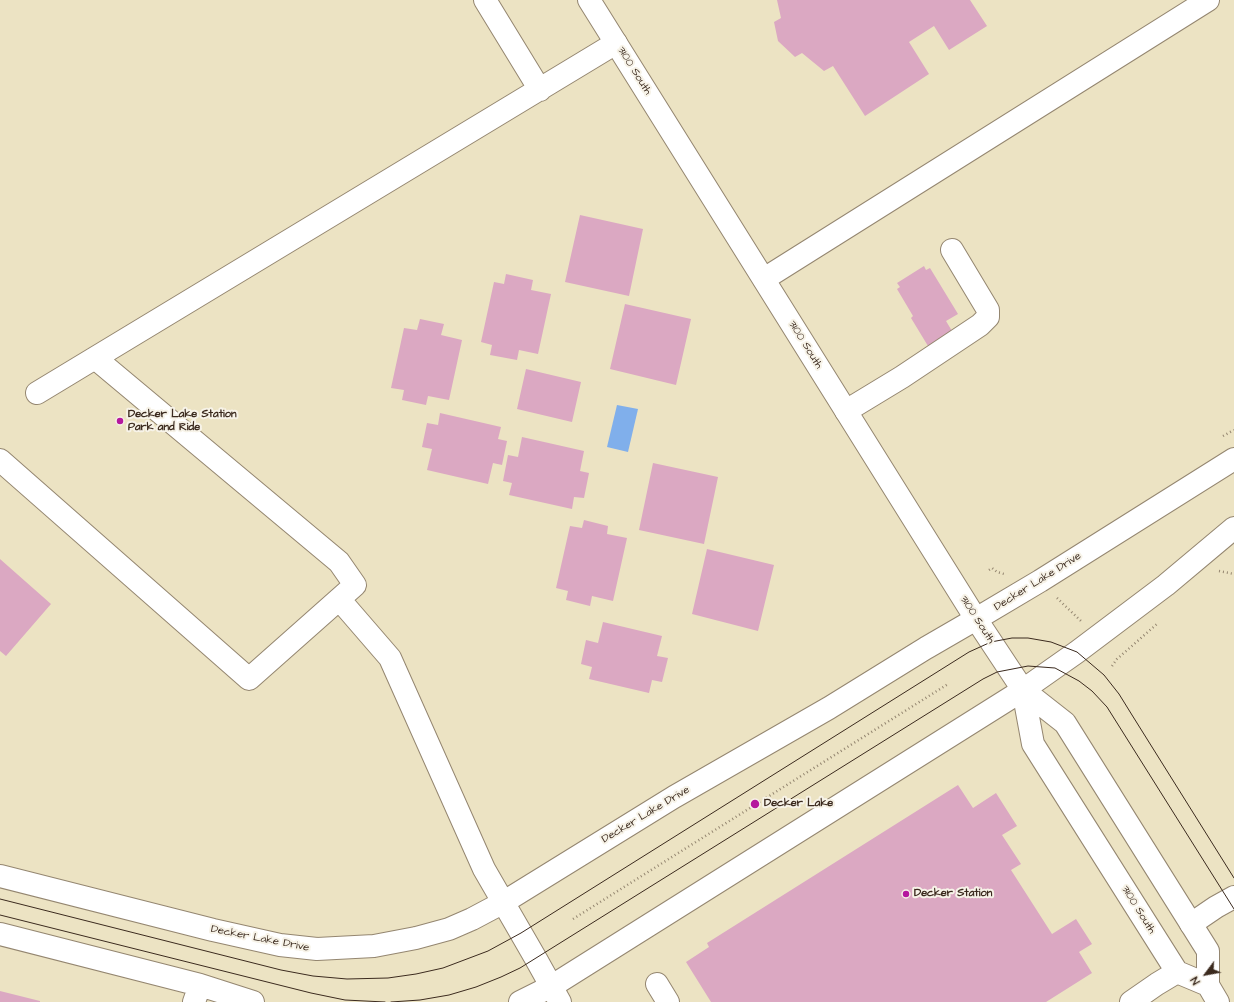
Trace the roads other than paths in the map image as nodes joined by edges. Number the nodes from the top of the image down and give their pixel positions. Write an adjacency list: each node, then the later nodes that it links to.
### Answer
1 (485, 0): 5 (street)
2 (589, 0): 4 (street, 3100 South)
3 (1208, 0): 7 (street)
4 (616, 43): 5 (street); 7 (street, 3100 South)
5 (540, 90): 8 (street)
6 (952, 250): 10 (street)
7 (764, 279): 10 (street, 3100 South)
8 (95, 358): 9 (street); 14 (street)
9 (38, 393)
10 (846, 411): 15 (street, 3100 South)
11 (1234, 459): 15 (street, Decker Lake Drive)
12 (0, 460): 14 (street)
13 (1234, 528): 16 (street)
14 (339, 599): 19 (street)
15 (976, 619): 16 (street, 3100 South); 19 (street, Decker Lake Drive)
16 (1023, 690): 20 (street, 3100 South); 22 (street, 3100 South); 24 (street)
17 (0, 876): 19 (street, Decker Lake Drive)
18 (1234, 897): 20 (street)
19 (504, 902): 24 (street)
20 (1191, 924): 25 (street, 3100 South)
21 (0, 934): 23 (street)
22 (1177, 972): 25 (street, 3100 South); 28 (street)
23 (197, 994): 26 (street)
24 (556, 994): 27 (street)
25 (1213, 994)
26 (253, 1002)
27 (520, 1002)
28 (1132, 1002)

